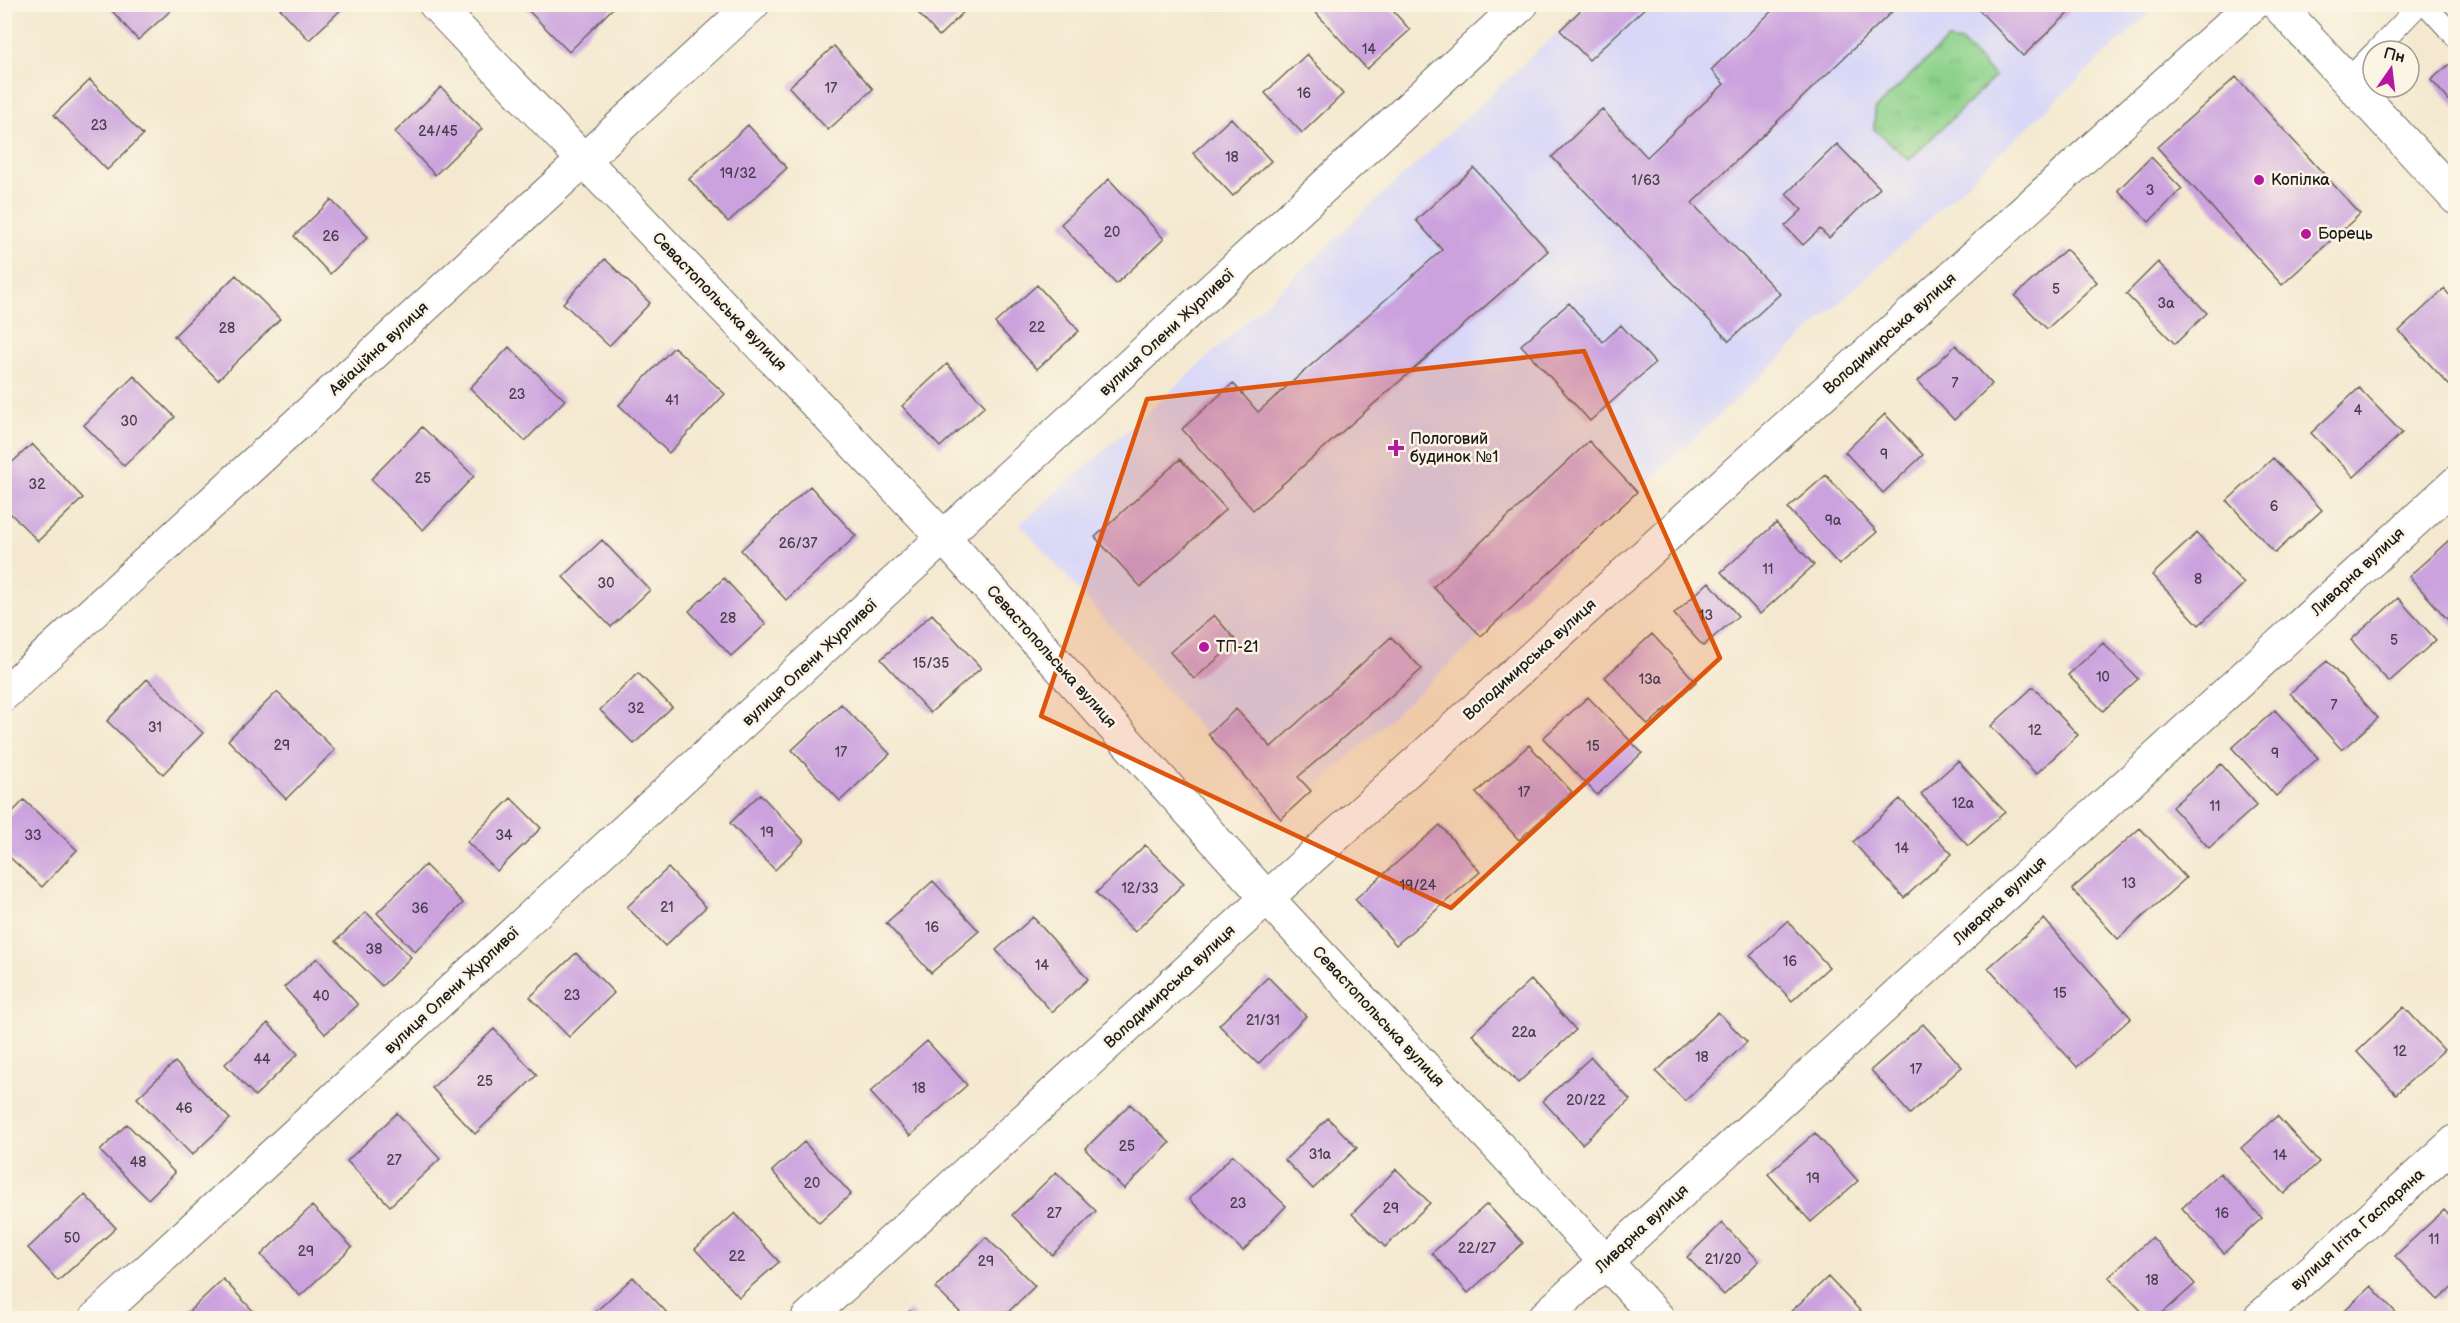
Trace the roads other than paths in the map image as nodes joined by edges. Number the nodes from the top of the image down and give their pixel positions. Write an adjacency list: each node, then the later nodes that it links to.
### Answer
1 (435, 4): 12 (street, Севастопольська вулиця)
2 (753, 4): 12 (street, Авіаційна вулиця)
3 (1522, 4): 15 (street, вулиця Олени Журливої)
4 (2253, 4): 17 (street, Володимирська вулиця)
5 (2277, 4): 11 (street)
6 (2420, 4): 9 (lane)
7 (2425, 4): 8 (lane)
8 (2456, 38)
9 (2386, 39)
10 (2361, 65): 11 (lane)
11 (2347, 80): 13 (street)
12 (584, 160): 15 (street, Севастопольська вулиця); 16 (street, Авіаційна вулиця)
13 (2456, 198)
14 (2456, 483): 19 (street, Ливарна вулиця)
15 (945, 539): 17 (street, Севастопольська вулиця); 20 (street, вулиця Олени Журливої)
16 (4, 694)
17 (1266, 898): 19 (street, Севастопольська вулиця); 21 (street, Володимирська вулиця)
18 (2456, 1141): 24 (street, вулиця Ігіта Гаспаряна)
19 (1606, 1262): 22 (street, Ливарна вулиця); 23 (street, Севастопольська вулиця)
20 (96, 1318)
21 (808, 1318)
22 (1544, 1318)
23 (1658, 1318)
24 (2260, 1318)

